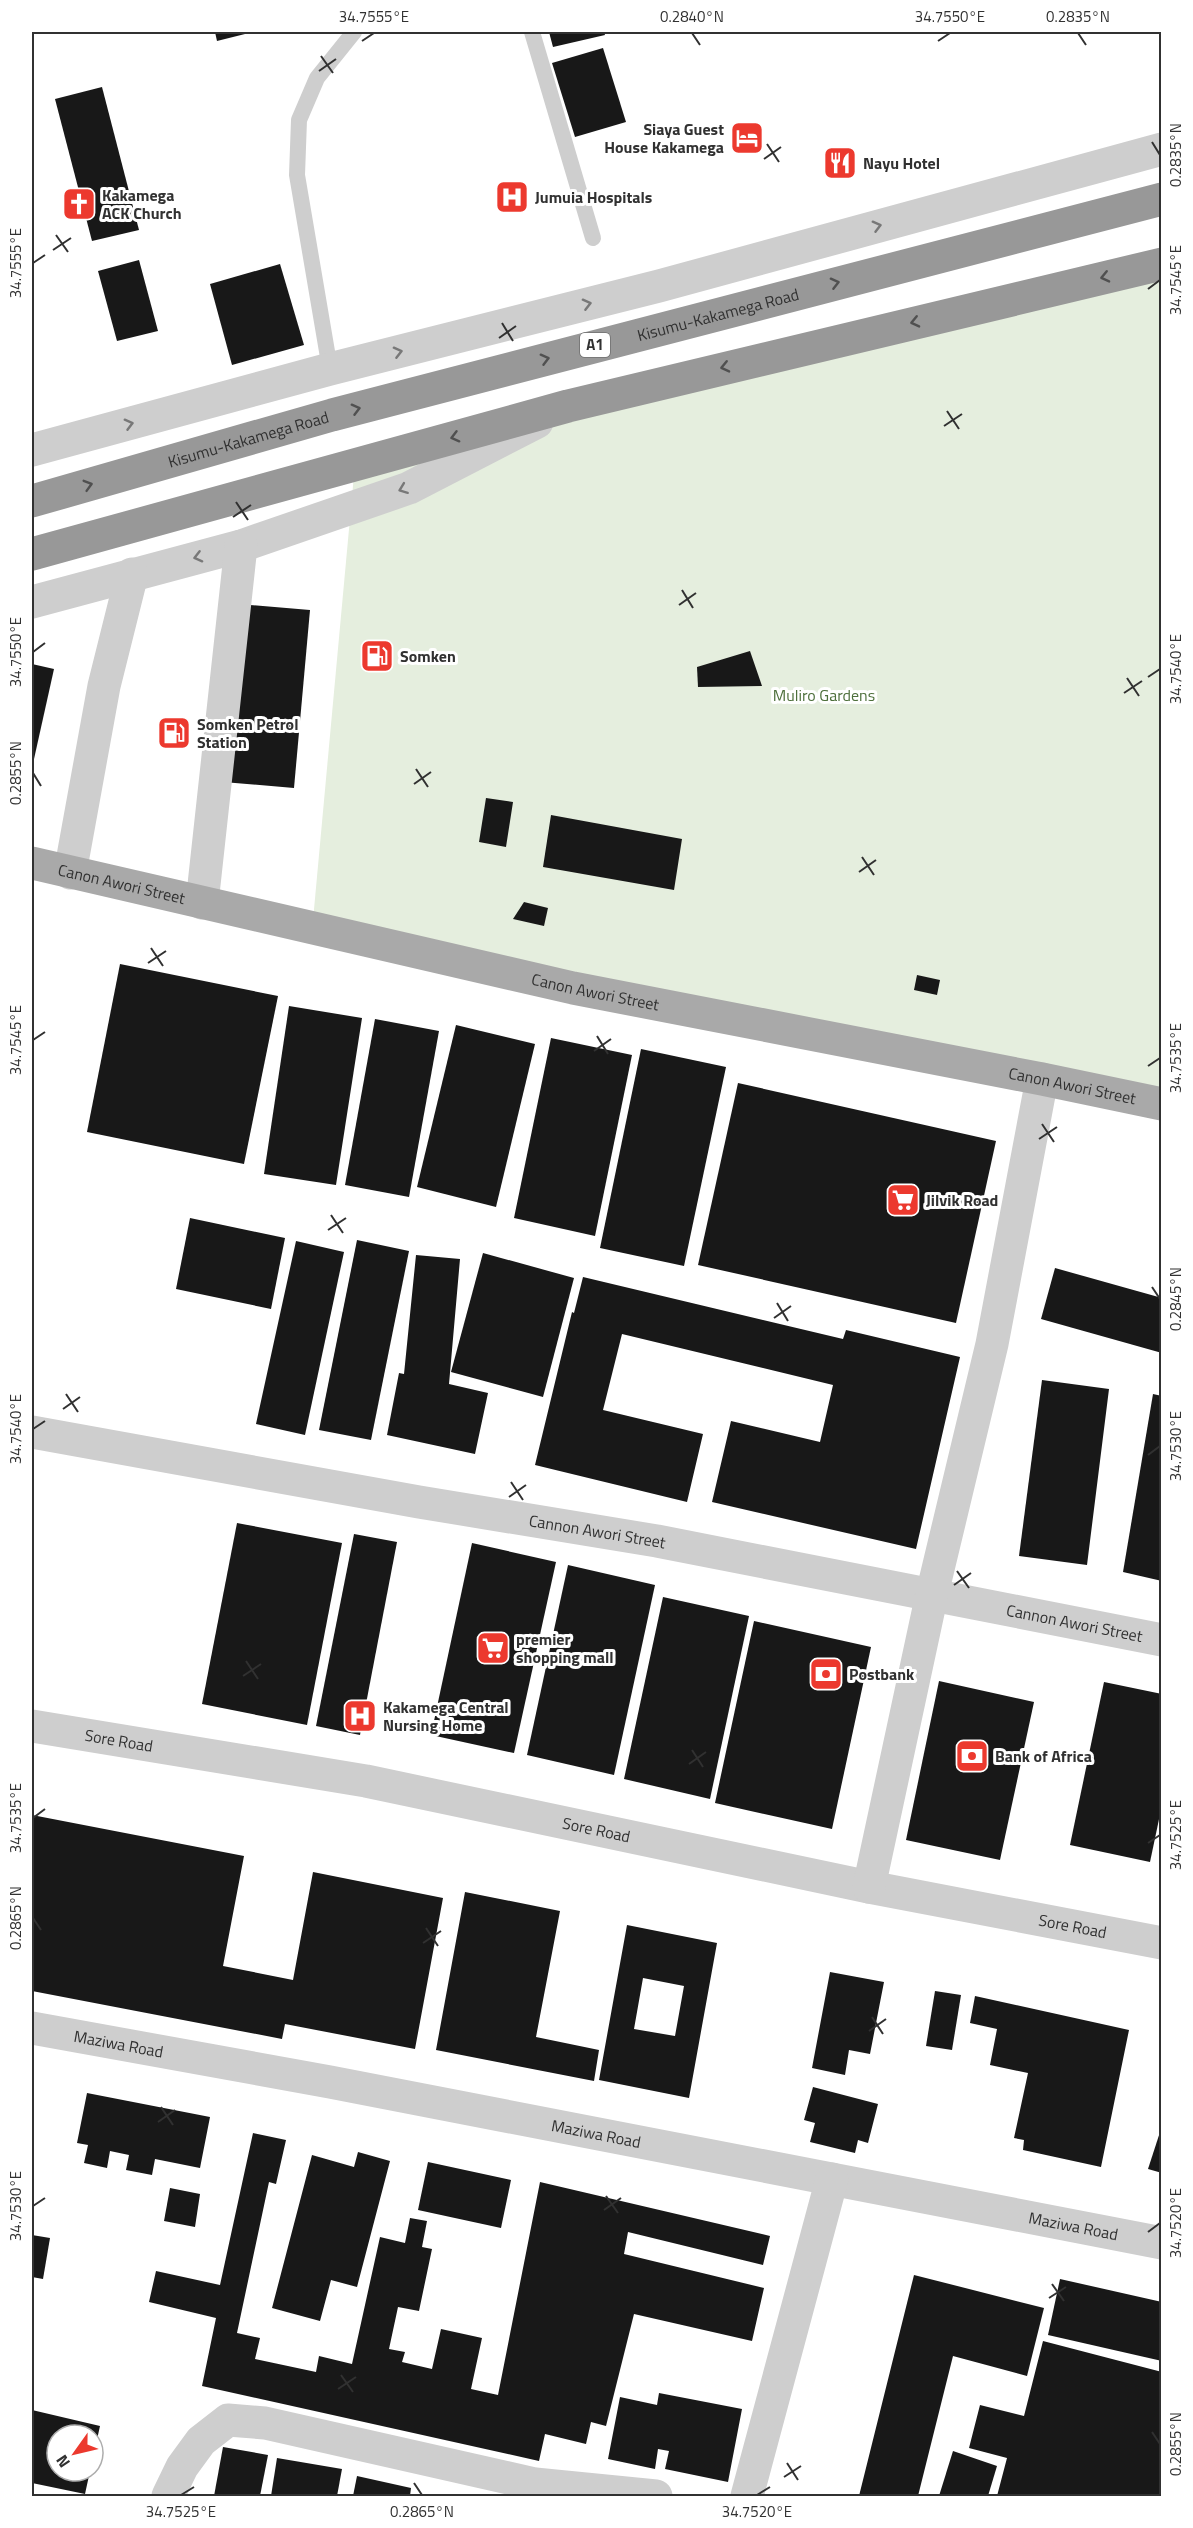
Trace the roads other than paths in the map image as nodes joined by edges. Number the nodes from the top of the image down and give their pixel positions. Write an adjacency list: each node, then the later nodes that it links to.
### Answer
1 (354, 32): 7 (lane)
2 (532, 32): 5 (lane)
3 (1161, 149): 7 (street, one-way to 3)
4 (1161, 199): 10 (highway, Kisumu-Kakamega Road / A1, one-way to 4)
5 (593, 238)
6 (1161, 264): 8 (highway, one-way to 8)
7 (330, 369): 9 (street, one-way to 7)
8 (568, 406): 11 (street, one-way to 11); 12 (highway, one-way to 12)
9 (32, 450)
10 (32, 501)
11 (241, 546): 13 (street, one-way to 13); 17 (street)
12 (32, 554)
13 (132, 574): 14 (street); 16 (street)
14 (32, 602)
15 (32, 863): 16 (main road, Canon Awori Street)
16 (70, 873): 17 (main road, Canon Awori Street)
17 (202, 903): 18 (main road, Canon Awori Street)
18 (1042, 1079): 19 (main road, Canon Awori Street); 21 (street)
19 (1161, 1104)
20 (32, 1432): 21 (street, Cannon Awori Street)
21 (932, 1594): 22 (street, Cannon Awori Street); 24 (street)
22 (1161, 1640)
23 (32, 1726): 24 (street, Sore Road)
24 (869, 1887): 25 (street, Sore Road)
25 (1161, 1943)
26 (32, 2028): 27 (street, Maziwa Road)
27 (832, 2179): 28 (street, Maziwa Road); 31 (street)
28 (1161, 2242)
29 (168, 2496): 30 (street)
30 (656, 2496)
31 (747, 2496)

